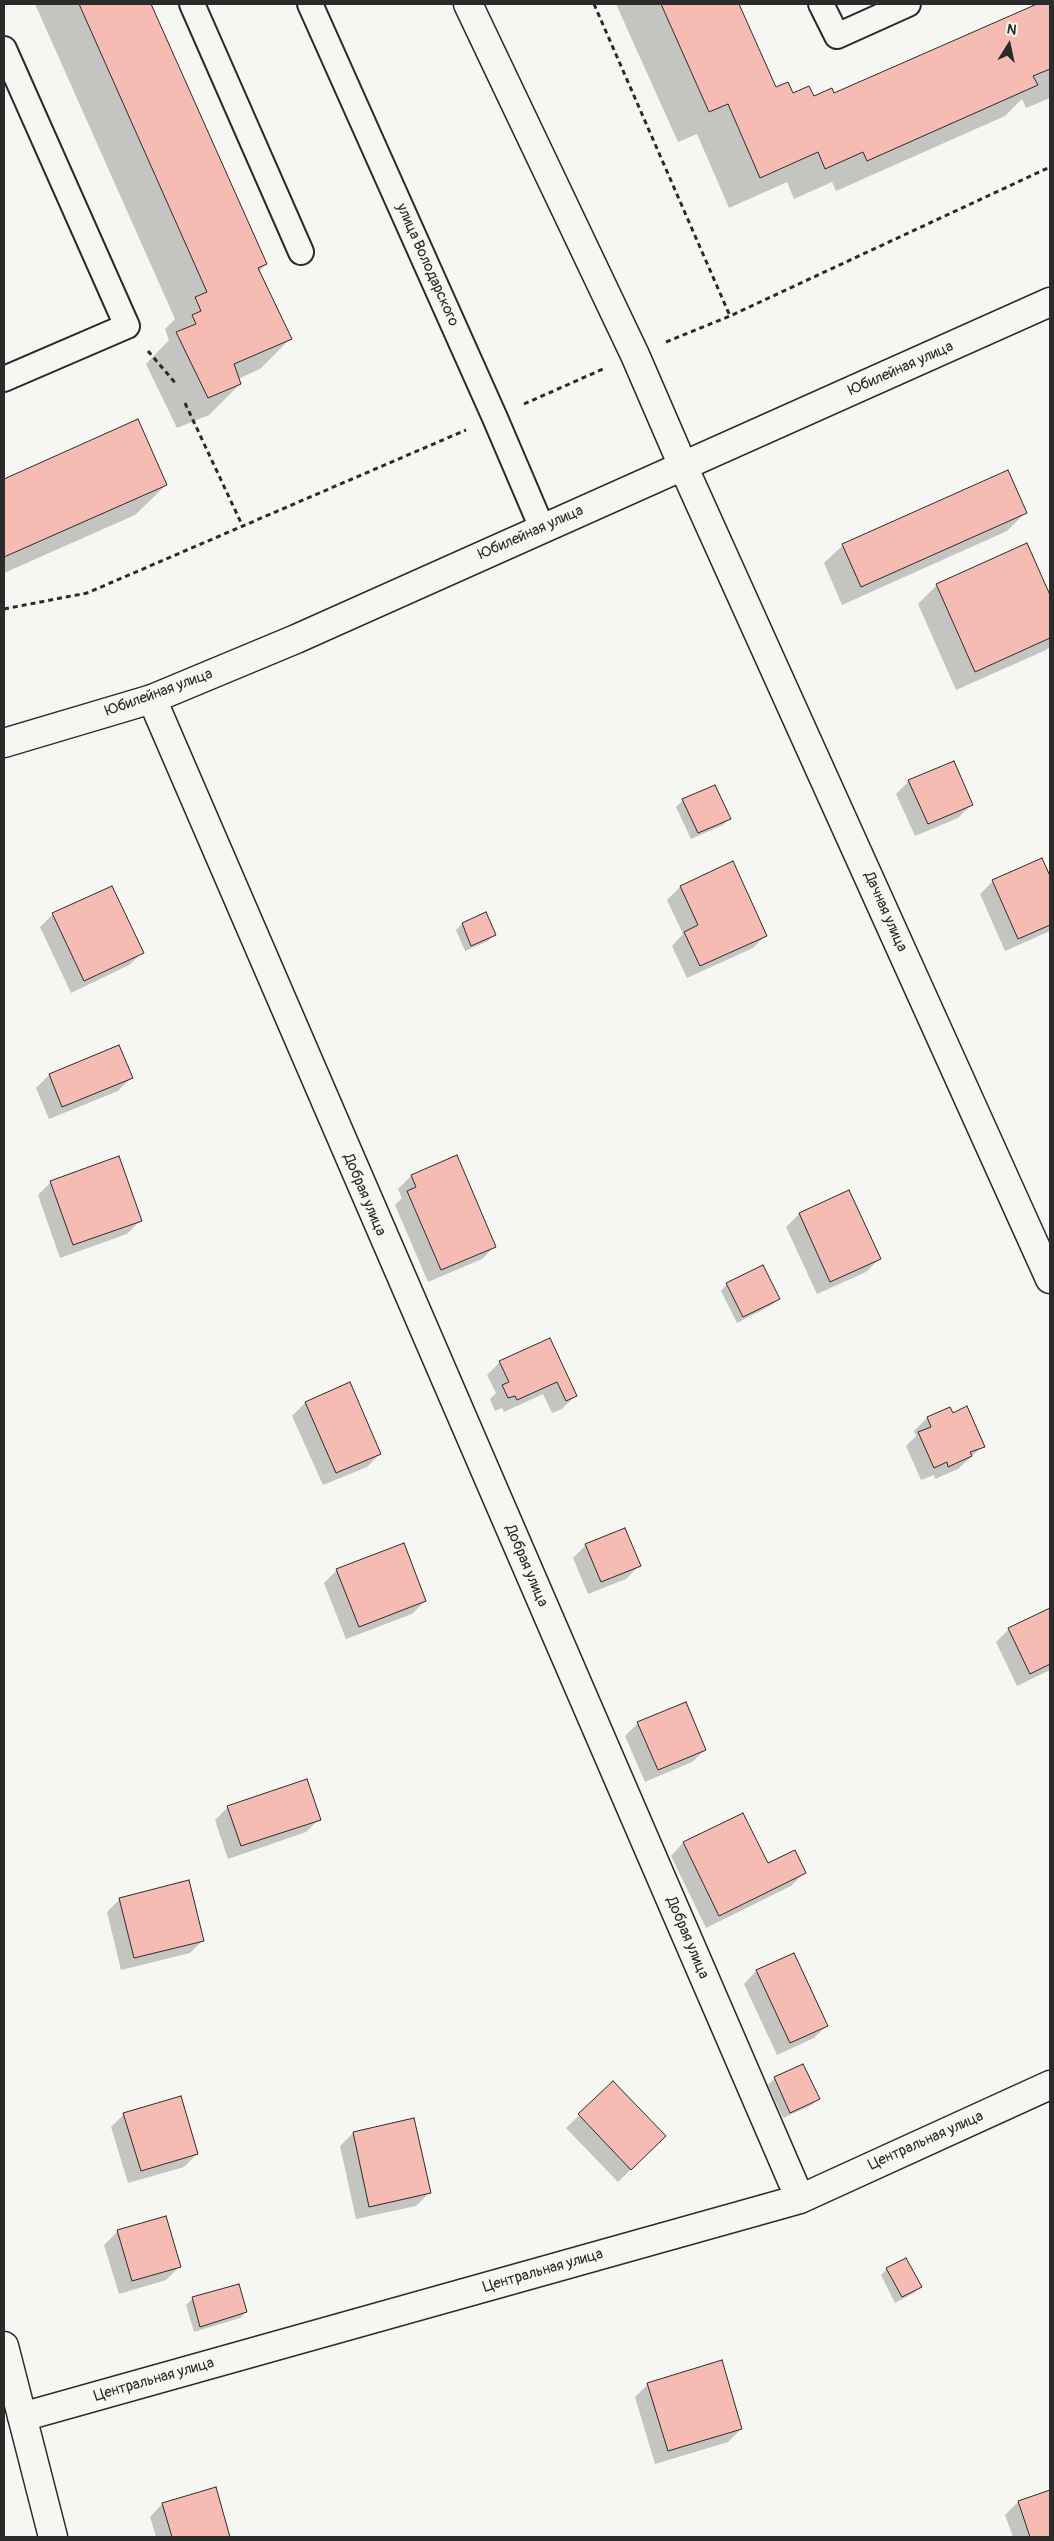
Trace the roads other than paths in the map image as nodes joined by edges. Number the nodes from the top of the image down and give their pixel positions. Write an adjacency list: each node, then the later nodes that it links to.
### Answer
1 (192, 4): 7 (lane)
2 (310, 4): 11 (lane, улица Володарского)
3 (468, 4): 10 (street)
4 (821, 4): 5 (lane)
5 (908, 4)
6 (4, 49): 9 (lane)
7 (301, 252)
8 (1050, 302): 10 (street, Юбилейная улица)
9 (4, 379)
10 (683, 466): 11 (street, Юбилейная улица); 14 (street, Дачная улица)
11 (542, 528): 12 (street, Юбилейная улица)
12 (152, 699): 13 (street, Юбилейная улица); 16 (street, Добрая улица)
13 (4, 743)
14 (1050, 1279)
15 (1050, 2085): 16 (street, Центральная улица)
16 (800, 2199): 18 (street, Центральная улица)
17 (4, 2346): 18 (street)
18 (22, 2417): 19 (street)
19 (54, 2537)

